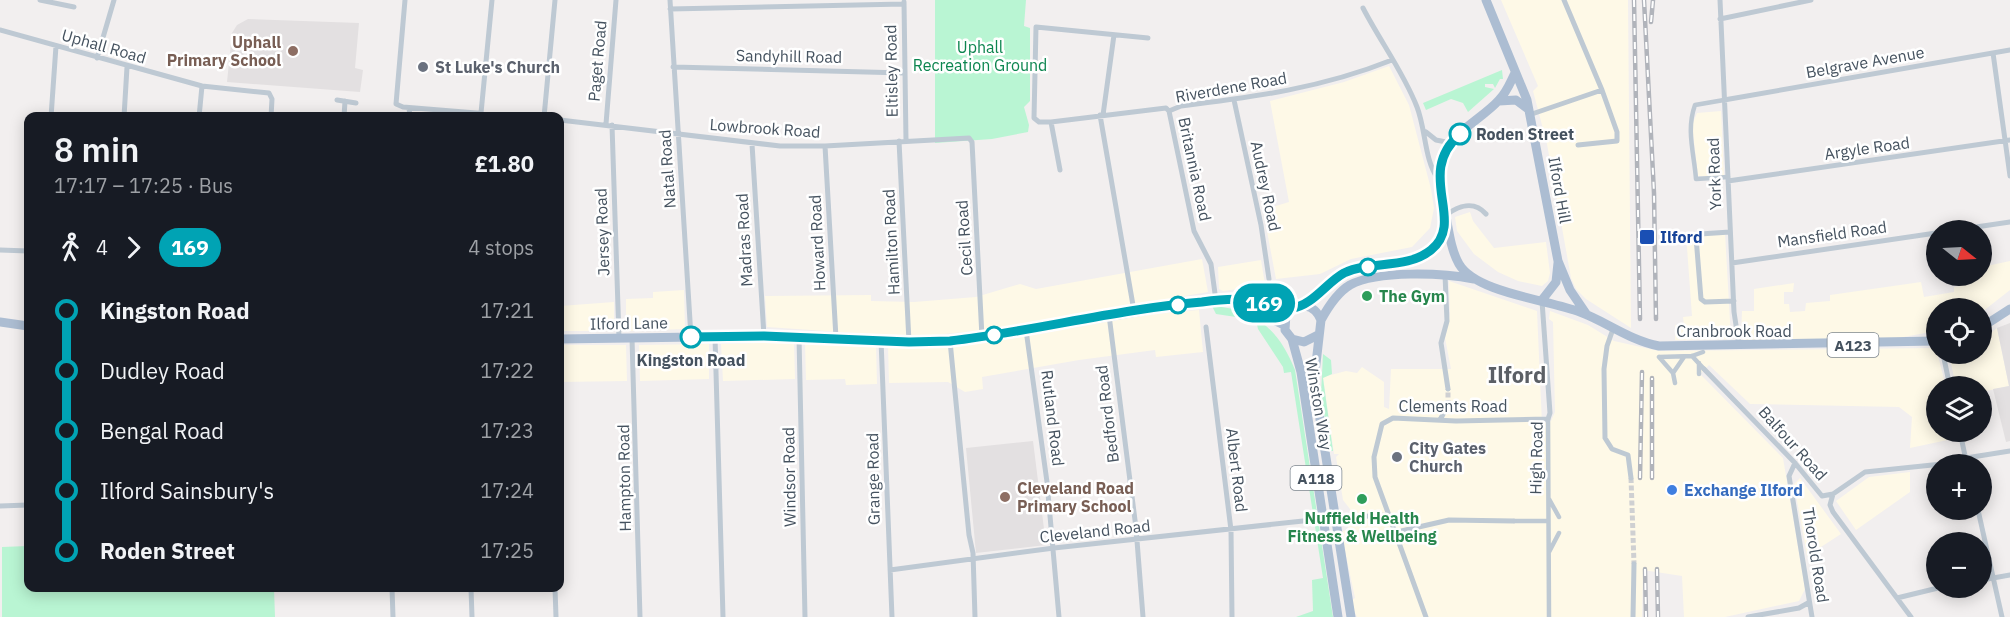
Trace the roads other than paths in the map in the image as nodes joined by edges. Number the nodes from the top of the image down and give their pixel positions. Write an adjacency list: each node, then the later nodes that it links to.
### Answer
1 (40, 0): 12 (street)
2 (114, 0): 24 (street)
3 (405, 0): 38 (street)
4 (492, 0): 47 (street)
5 (555, 0): 48 (street)
6 (616, 0): 53 (street, Paget Road)
7 (670, 0): 16 (street, Natal Road)
8 (1486, 0): 29 (main road, Ilford Hill)
9 (1564, 0): 31 (street)
10 (1720, 0): 17 (street, York Road)
11 (1811, 0): 17 (street)
12 (53, 1): 14 (street)
13 (904, 2): 16 (street); 28 (street, Eltisley Road)
14 (74, 7)
15 (1363, 8): 25 (street)
16 (670, 9): 27 (street, Natal Road)
17 (1720, 19): 34 (street, York Road)
18 (0, 30): 21 (street, Uphall Road)
19 (1114, 35): 20 (street); 50 (street); 52 (street, Riverdene Road)
20 (1148, 38)
21 (56, 46): 24 (street, Uphall Road); 40 (street)
22 (2010, 50): 23 (street, Belgrave Avenue)
23 (1994, 53): 34 (street, Belgrave Avenue); 57 (street)
24 (97, 58): 26 (street, Uphall Road)
25 (1392, 60): 33 (street, Riverdene Road); 54 (street)
26 (128, 67): 30 (street, Uphall Road); 41 (street)
27 (673, 67): 28 (street, Sandyhill Road); 55 (street, Natal Road)
28 (904, 73): 58 (street, Eltisley Road)
29 (1515, 73): 36 (main road); 49 (main road, Ilford Hill)
30 (202, 86): 42 (street); 43 (street, Uphall Road)
31 (1602, 90): 49 (street); 61 (street)
32 (337, 100): 35 (street)
33 (1234, 100): 39 (street, Riverdene Road); 78 (street, Audrey Road)
34 (1724, 100): 66 (street, York Road); 66 (street)
35 (345, 101): 37 (street); 44 (street)
36 (1499, 101): 49 (main road); 59 (main road)
37 (356, 103)
38 (410, 108): 45 (street); 46 (street)
39 (1169, 111): 50 (street, Riverdene Road); 81 (street, Britannia Road)
40 (51, 112)
41 (124, 112)
42 (200, 112)
43 (271, 112)
44 (344, 112)
45 (410, 112)
46 (455, 112)
47 (478, 112)
48 (544, 112)
49 (1528, 112): 75 (main road, Ilford Hill)
50 (1102, 115): 52 (street, Riverdene Road); 86 (street)
51 (564, 120): 53 (street, Lowbrook Road)
52 (1051, 122): 63 (street)
53 (609, 124): 55 (street, Lowbrook Road); 103 (street, Jersey Road)
54 (1425, 131): 59 (street); 65 (street)
55 (679, 134): 60 (street, Lowbrook Road); 99 (street, Natal Road)
56 (969, 138): 58 (street, Lowbrook Road); 102 (street, Cecil Road)
57 (2008, 140): 64 (street); 66 (street, Argyle Road)
58 (903, 141): 62 (street, Lowbrook Road); 110 (street, Hamilton Road)
59 (1451, 142): 65 (main road)
60 (752, 144): 62 (street, Lowbrook Road); 98 (street, Madras Road)
61 (1578, 145)
62 (825, 146): 105 (street, Howard Road)
63 (1060, 170)
64 (2010, 176)
65 (1438, 179): 68 (main road)
66 (1728, 179): 71 (street, York Road)
67 (1485, 214): 68 (street)
68 (1446, 215): 79 (main road); 84 (main road)
69 (2010, 222): 70 (street)
70 (1992, 225)
71 (1730, 232): 76 (street, York Road); 83 (street)
72 (1926, 234): 76 (street, Mansfield Road)
73 (0, 250): 74 (street)
74 (24, 251)
75 (1558, 261): 80 (main road); 88 (main road, Ilford Hill)
76 (1732, 263): 83 (street, York Road)
77 (1446, 274): 79 (main road, A118); 89 (main road, A118); 119 (street)
78 (1269, 279)
79 (1475, 279): 80 (main road, A118)
80 (1542, 300): 88 (main road, Cranbrook Road / A123); 122 (street, High Road)
81 (1216, 301): 82 (main road, Ilford Lane); 86 (main road, Ilford Lane)
82 (1234, 301): 84 (main road, Ilford Lane); 93 (main road, Ilford Lane)
83 (1734, 301): 112 (street, York Road)
84 (1297, 307): 89 (main road); 93 (main road)
85 (2010, 309): 90 (main road)
86 (1134, 311): 87 (main road, Ilford Lane)
87 (1109, 315): 96 (main road, Ilford Lane); 142 (street, Bedford Road)
88 (1587, 315): 95 (main road, Cranbrook Road / A123)
89 (1321, 320): 97 (main road, A118)
90 (1992, 321)
91 (0, 322): 92 (main road)
92 (24, 325)
93 (1284, 325): 107 (main road, A118)
94 (1206, 327): 139 (street, Albert Road)
95 (1614, 329): 112 (main road, Cranbrook Road / A123); 127 (street)
96 (1026, 330): 102 (main road, Ilford Lane); 143 (street, Rutland Road)
97 (1318, 335): 107 (main road); 134 (main road, Winston Way / A118)
98 (764, 336): 100 (main road, Ilford Lane); 101 (main road, Ilford Lane)
99 (691, 337): 100 (main road, Ilford Lane); 104 (main road, Ilford Lane)
100 (715, 337): 160 (street)
101 (799, 337): 105 (main road, Ilford Lane); 161 (street, Windsor Road)
102 (982, 337): 109 (main road, Ilford Lane)
103 (619, 338): 104 (main road, Ilford Lane); 106 (main road, Ilford Lane)
104 (632, 338): 159 (street, Hampton Road)
105 (836, 338): 108 (main road, Ilford Lane)
106 (564, 339)
107 (1292, 339): 167 (main road, Winston Way / A118)
108 (881, 340): 110 (main road, Ilford Lane); 147 (street, Grange Road)
109 (950, 341): 110 (main road, Ilford Lane); 145 (street)
110 (909, 342)
111 (1926, 342): 112 (main road, Cranbrook Road / A123)
112 (1739, 346)
113 (1703, 352): 114 (street)
114 (1692, 356): 115 (street); 116 (street)
115 (1684, 357): 117 (street); 117 (street)
116 (1702, 372): 125 (street, Balfour Road)
117 (1673, 373): 118 (street)
118 (1675, 383)
119 (1448, 389)
120 (1448, 405): 121 (street)
121 (1441, 418): 122 (street, Clements Road); 132 (street, Clements Road)
122 (1548, 419): 129 (street, High Road)
123 (2010, 451): 124 (street)
124 (1992, 456)
125 (1796, 463): 128 (street, Balfour Road); 155 (street, Thorold Road)
126 (1926, 466): 128 (street)
127 (1631, 478)
128 (1833, 494): 154 (street, Balfour Road)
129 (1548, 496): 133 (street); 138 (street, High Road)
130 (24, 505): 131 (street)
131 (0, 506)
132 (1387, 515): 134 (street); 140 (street, Clements Road)
133 (1559, 517)
134 (1334, 518): 168 (main road, Winston Way / A118)
135 (1303, 520): 139 (street, Cleveland Road)
136 (1980, 520): 149 (street)
137 (1514, 521): 138 (street); 140 (street)
138 (1548, 521): 144 (street, High Road)
139 (1231, 530): 142 (street, Cleveland Road); 166 (street, Albert Road)
140 (1397, 532): 169 (street, Clements Road)
141 (1559, 533): 144 (street)
142 (1137, 541): 143 (street, Cleveland Road); 165 (street, Bedford Road)
143 (1054, 548): 145 (street, Cleveland Road); 164 (street, Rutland Road)
144 (1549, 553): 170 (street, High Road)
145 (972, 559): 147 (street, Cleveland Road); 163 (street)
146 (1634, 564): 171 (street)
147 (890, 570): 162 (street, Grange Road)
148 (2010, 575): 149 (street)
149 (1994, 578): 175 (street)
150 (1926, 591): 154 (street)
151 (392, 592): 156 (street)
152 (471, 592): 157 (street)
153 (555, 592): 158 (street)
154 (1897, 598): 174 (street, Balfour Road)
155 (1808, 603): 172 (street); 173 (street, Thorold Road)
156 (393, 617)
157 (472, 617)
158 (556, 617)
159 (640, 617)
160 (723, 617)
161 (805, 617)
162 (892, 617)
163 (975, 617)
164 (1059, 617)
165 (1143, 617)
166 (1232, 617)
167 (1338, 617)
168 (1351, 617)
169 (1426, 617)
170 (1549, 617)
171 (1634, 617)
172 (1748, 617)
173 (1812, 617)
174 (1911, 617)
175 (2002, 617)

